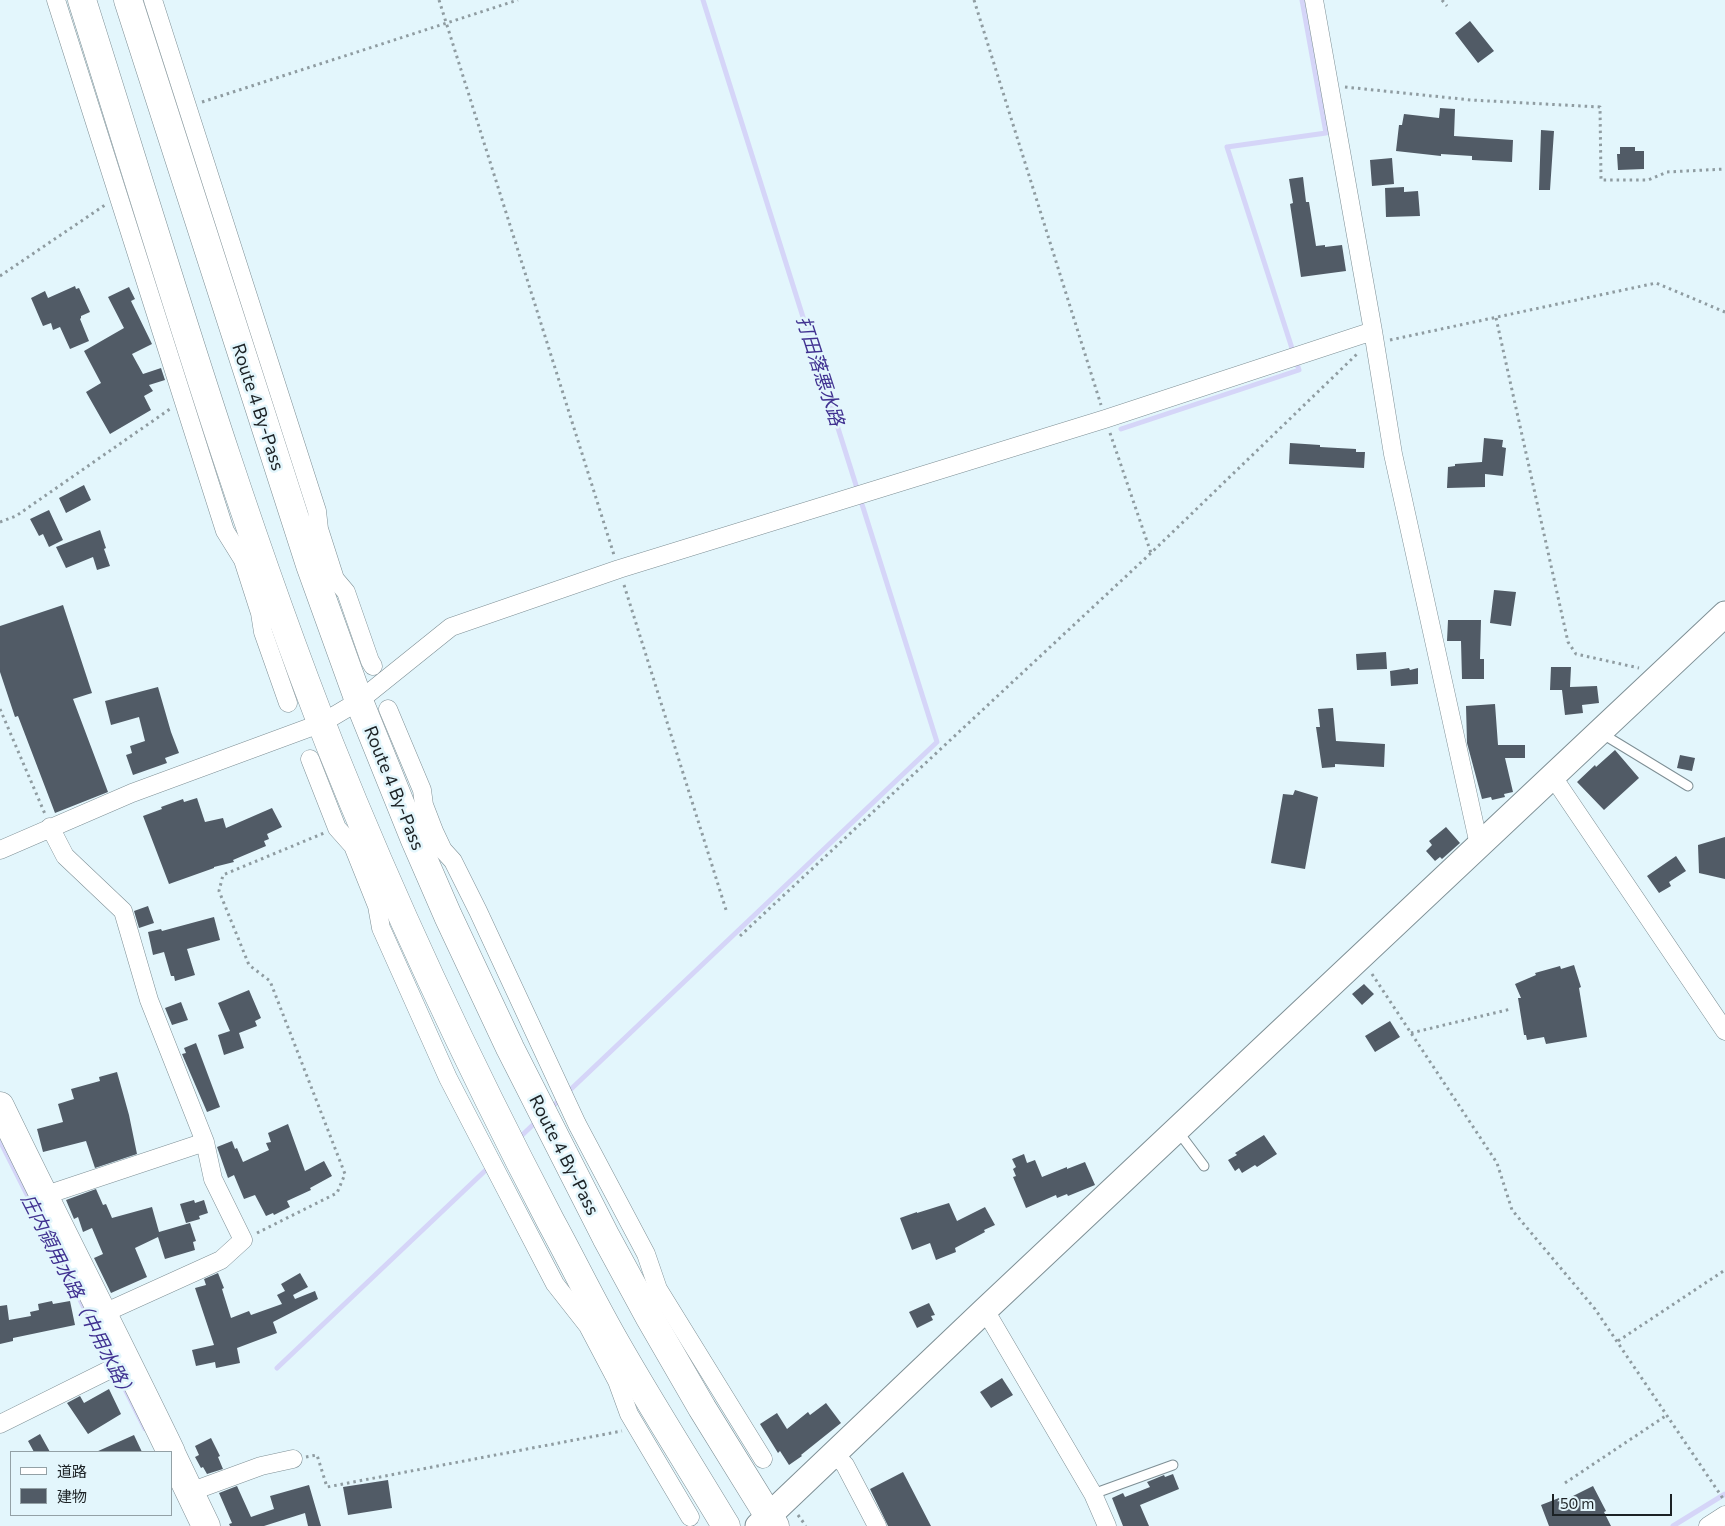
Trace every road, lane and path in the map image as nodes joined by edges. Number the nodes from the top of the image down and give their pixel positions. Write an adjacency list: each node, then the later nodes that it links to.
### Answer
1 (56, 0): 15 (street)
2 (82, 0): 26 (main road)
3 (128, 0): 24 (main road, Route 4 By-Pass)
4 (153, 0): 13 (street)
5 (439, 0): 11 (path)
6 (518, 0): 11 (path)
7 (974, 0): 21 (path)
8 (1314, 0): 12 (street)
9 (1442, 0): 10 (path)
10 (1447, 6)
11 (446, 23): 13 (path); 25 (path)
12 (1330, 86): 14 (path); 19 (street)
13 (186, 107): 24 (street)
14 (1725, 169)
15 (118, 196): 16 (path); 20 (street)
16 (0, 276)
17 (1725, 312): 18 (path)
18 (1496, 318): 19 (path); 29 (path)
19 (1374, 337): 21 (street); 23 (path); 42 (street)
20 (183, 401): 22 (path); 26 (street)
21 (1106, 419): 23 (path); 25 (street)
22 (0, 522)
23 (1152, 553): 46 (path)
24 (319, 562): 28 (street); 30 (main road, Route 4 By-Pass)
25 (619, 569): 30 (street); 45 (path)
26 (261, 584): 31 (street); 34 (main road)
27 (1725, 614): 29 (street)
28 (373, 666)
29 (1662, 674): 35 (street)
30 (359, 701): 34 (street); 41 (main road, Route 4 By-Pass)
31 (288, 703)
32 (0, 709): 39 (path)
33 (388, 709): 41 (street)
34 (322, 723): 39 (street); 44 (main road)
35 (1600, 732): 37 (street); 38 (lane)
36 (310, 759): 40 (street)
37 (1553, 776): 42 (street); 49 (street)
38 (1688, 786)
39 (50, 827): 43 (street); 53 (street)
40 (337, 828): 44 (street); 56 (path)
41 (425, 836): 60 (main road, Route 4 By-Pass)
42 (1479, 845): 47 (street)
43 (0, 850)
44 (372, 869): 62 (main road)
45 (727, 913)
46 (740, 936)
47 (1360, 956): 50 (path); 52 (street)
48 (1512, 1009): 50 (path)
49 (1725, 1031)
50 (1411, 1033): 61 (path)
51 (0, 1106): 55 (main road)
52 (1176, 1130): 54 (lane); 58 (street)
53 (205, 1142): 55 (street); 56 (street)
54 (1204, 1166)
55 (43, 1196): 59 (main road)
56 (243, 1240): 59 (street)
57 (1725, 1270): 61 (path)
58 (985, 1310): 68 (street); 75 (street)
59 (104, 1313): 63 (main road)
60 (660, 1313): 71 (street); 79 (main road, Route 4 By-Pass)
61 (1618, 1341): 64 (path)
62 (609, 1349): 66 (street); 81 (main road)
63 (127, 1361): 65 (street); 67 (main road)
64 (1667, 1415): 73 (path); 76 (path)
65 (0, 1424)
66 (637, 1428): 70 (path); 78 (street)
67 (170, 1451)
68 (834, 1454): 79 (street); 83 (street)
69 (172, 1455): 74 (main road)
70 (293, 1459): 74 (street)
71 (763, 1459)
72 (1173, 1465): 75 (lane)
73 (1565, 1483)
74 (190, 1492): 80 (main road)
75 (1093, 1494): 84 (street)
76 (1725, 1502)
77 (1725, 1515): 85 (street)
78 (690, 1517)
79 (774, 1519): 82 (path)
80 (206, 1526)
81 (726, 1526)
82 (806, 1526)
83 (877, 1526)
84 (1107, 1526)
85 (1708, 1526)

